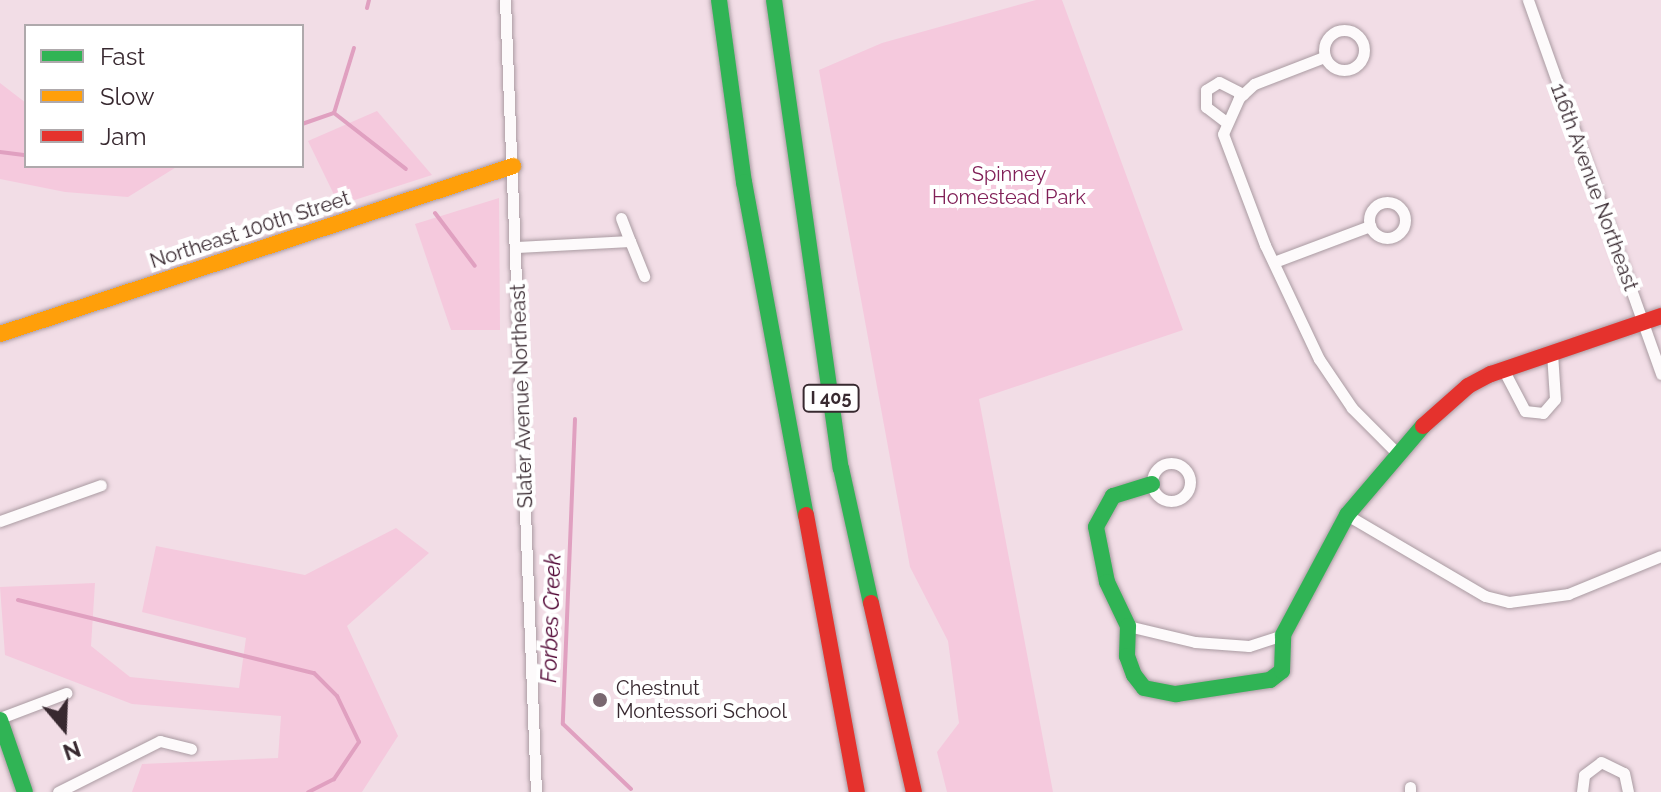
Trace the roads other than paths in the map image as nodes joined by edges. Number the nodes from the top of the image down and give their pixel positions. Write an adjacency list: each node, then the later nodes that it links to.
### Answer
1 (505, 0): 8 (street, Slater Avenue Northeast)
2 (719, 0): 35 (main road, I 405)
3 (774, 0): 36 (main road, I 405)
4 (1528, 0): 16 (street, 116th Avenue Northeast)
5 (1324, 57): 6 (street)
6 (1243, 94): 7 (street); 7 (street)
7 (1226, 122): 13 (street)
8 (513, 166): 12 (street, Slater Avenue Northeast); 17 (main road, Northeast 100th Street)
9 (621, 218): 11 (street)
10 (1370, 226): 13 (street)
11 (630, 241): 12 (street); 14 (street)
12 (517, 247): 34 (street, Slater Avenue Northeast)
13 (1274, 262): 21 (street)
14 (644, 276)
15 (1661, 316): 16 (main road)
16 (1643, 324): 18 (main road); 20 (street, 116th Avenue Northeast)
17 (0, 334)
18 (1552, 353): 19 (main road); 19 (street)
19 (1503, 369): 21 (main road)
20 (1661, 374)
21 (1395, 451): 24 (main road)
22 (1152, 484): 27 (main road)
23 (101, 485): 25 (street)
24 (1347, 515): 26 (street); 28 (main road)
25 (0, 521)
26 (1661, 556)
27 (1128, 626): 28 (street); 28 (main road)
28 (1283, 635)
29 (66, 693): 30 (street)
30 (0, 719): 32 (main road)
31 (191, 749): 33 (street)
32 (25, 792)
33 (58, 792)
34 (536, 792)
35 (857, 792)
36 (914, 792)
37 (1582, 792): 38 (street)
38 (1628, 792)

